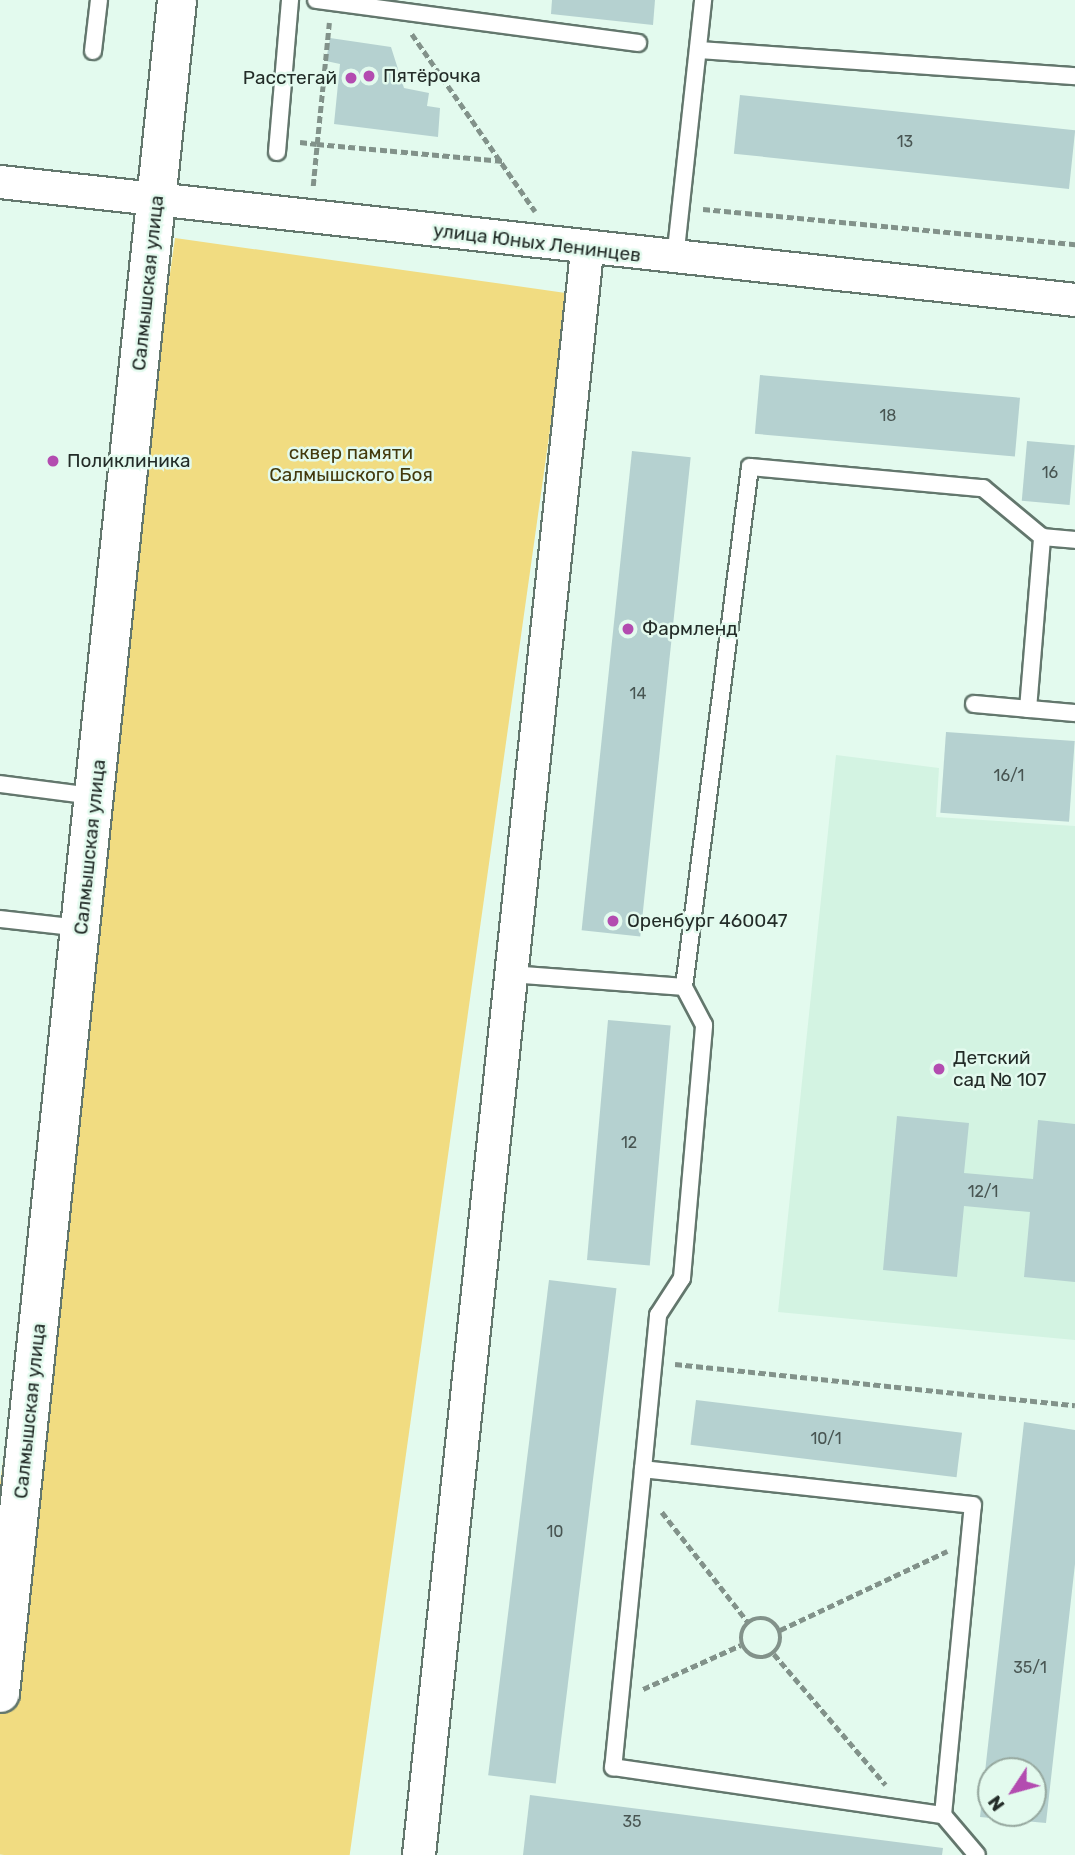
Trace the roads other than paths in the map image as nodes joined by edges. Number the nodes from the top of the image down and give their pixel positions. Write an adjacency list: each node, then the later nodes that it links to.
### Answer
1 (99, 0): 8 (lane)
2 (177, 0): 12 (main road, Салмышская улица)
3 (290, 0): 10 (lane)
4 (703, 0): 7 (lane)
5 (324, 1): 6 (lane)
6 (638, 43)
7 (700, 50): 9 (lane); 14 (lane)
8 (93, 51)
9 (1075, 76)
10 (278, 146)
11 (0, 182): 12 (street, улица Юных Ленинцев)
12 (156, 199): 13 (street, улица Юных Ленинцев); 22 (main road, Салмышская улица)
13 (572, 248): 14 (street, улица Юных Ленинцев); 25 (street)
14 (675, 259): 15 (street, улица Юных Ленинцев)
15 (1075, 300)
16 (1042, 537): 17 (lane); 19 (lane); 26 (lane)
17 (1075, 540)
18 (974, 704): 19 (lane)
19 (1028, 709): 20 (lane)
20 (1075, 713)
21 (0, 784): 22 (lane)
22 (96, 797): 24 (main road, Салмышская улица)
23 (0, 919): 24 (lane)
24 (82, 928): 28 (main road, Салмышская улица)
25 (511, 974): 26 (lane); 30 (street)
26 (684, 987): 27 (lane)
27 (643, 1469): 29 (lane); 29 (lane)
28 (0, 1693)
29 (943, 1815): 31 (lane)
30 (419, 1855)
31 (977, 1855)

